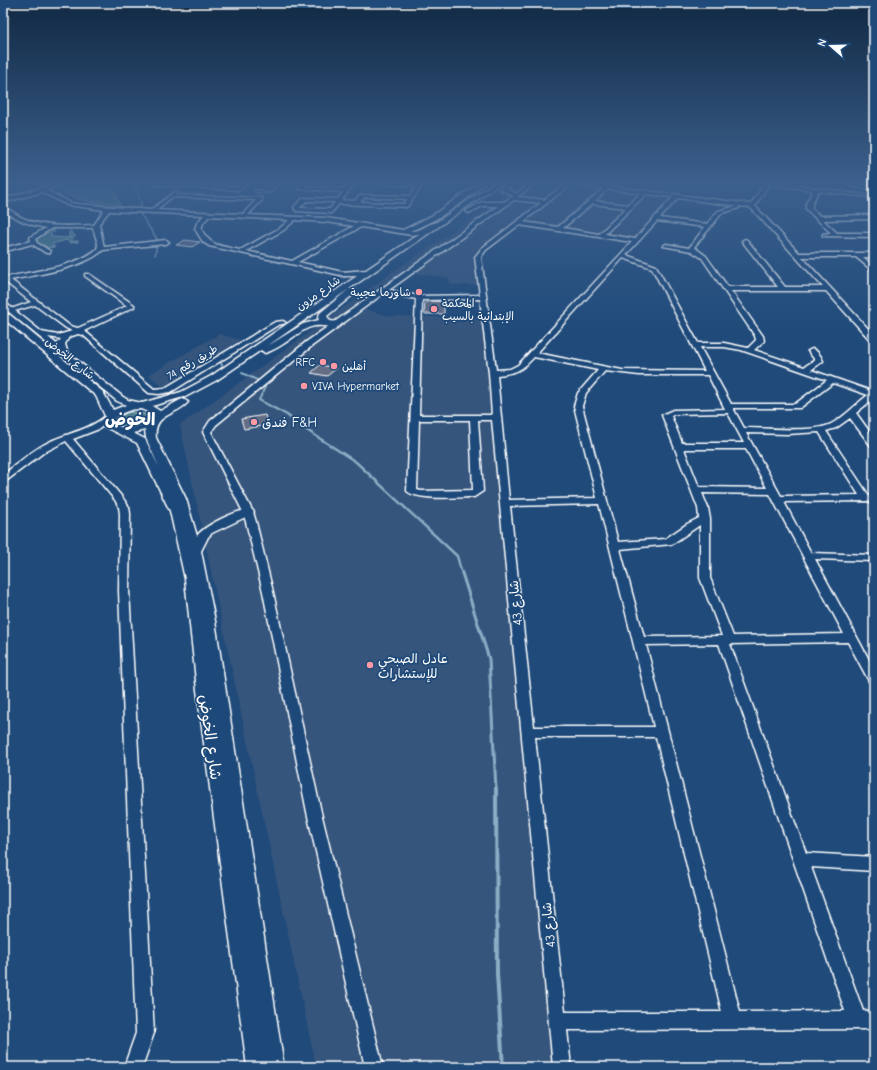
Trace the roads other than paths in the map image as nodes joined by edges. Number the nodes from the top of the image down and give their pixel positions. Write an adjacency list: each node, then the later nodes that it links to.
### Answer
1 (40, 233): 22 (street)
2 (98, 233): 26 (street)
3 (201, 233): 31 (street)
4 (276, 233): 31 (street)
5 (346, 233): 37 (street)
6 (405, 233): 28 (street)
7 (428, 233): 28 (main road, شارع مزون)
8 (430, 233): 42 (main road, شارع مزون)
9 (464, 233): 46 (street)
10 (505, 233): 47 (street, شارع 43)
11 (582, 233): 20 (street)
12 (603, 233): 20 (street)
13 (644, 233): 24 (street)
14 (702, 233): 29 (street)
15 (777, 233): 32 (street)
16 (834, 233): 18 (street)
17 (824, 235): 18 (street)
18 (836, 235): 19 (street)
19 (874, 235)
20 (600, 236): 24 (street)
21 (746, 241): 44 (street)
22 (34, 242): 27 (street); 30 (street)
23 (166, 242): 26 (street)
24 (636, 242): 35 (street)
25 (666, 246): 29 (street)
26 (100, 249): 41 (street)
27 (3, 250)
28 (400, 250): 36 (main road, شارع مزون)
29 (693, 250): 43 (street)
30 (48, 252)
31 (240, 252): 37 (street)
32 (798, 255): 33 (street); 45 (street)
33 (858, 255): 34 (street); 38 (street)
34 (874, 255)
35 (624, 256): 62 (street); 67 (street)
36 (385, 261): 39 (main road); 49 (main road, شارع مزون)
37 (292, 263): 39 (street)
38 (874, 270)
39 (345, 274): 49 (main road)
40 (87, 275): 57 (street)
41 (4, 278): 50 (street, طريق رقم 74)
42 (352, 289): 54 (main road); 63 (main road, شارع مزون)
43 (727, 289): 44 (street); 64 (street)
44 (783, 289): 45 (street)
45 (829, 289): 55 (street)
46 (384, 291): 48 (street); 54 (street)
47 (483, 297): 48 (street); 70 (street, شارع 43)
48 (419, 298): 80 (street)
49 (326, 301): 53 (main road); 61 (main road, شارع مزون)
50 (37, 302): 52 (street); 57 (street, طريق رقم 74)
51 (3, 303): 52 (main road, شارع الخوض)
52 (7, 312): 58 (main road, شارع الخوض); 81 (main road, شارع الخوض)
53 (283, 323): 57 (street, طريق رقم 74); 61 (main road)
54 (331, 323): 63 (main road); 94 (street)
55 (866, 330): 56 (street); 60 (street)
56 (874, 330)
57 (79, 331): 59 (street)
58 (41, 334): 59 (street); 65 (main road, شارع الخوض)
59 (67, 336): 65 (street)
60 (874, 339)
61 (269, 340): 74 (main road, شارع مزون)
62 (695, 345): 64 (street); 71 (street)
63 (264, 350): 77 (main road, شارع مزون)
64 (749, 350): 69 (street)
65 (63, 351): 74 (main road, شارع الخوض)
66 (812, 351): 69 (street)
67 (534, 355): 68 (street); 70 (street)
68 (603, 368): 71 (street); 92 (street)
69 (805, 370): 72 (street)
70 (493, 373): 79 (street, شارع 43)
71 (710, 373): 75 (street)
72 (832, 380): 73 (street); 75 (street)
73 (874, 394): 76 (street)
74 (142, 406): 77 (main road); 81 (main road, شارع مزون)
75 (729, 409): 83 (street); 86 (street)
76 (851, 413): 82 (street); 85 (street)
77 (156, 417): 81 (main road, شارع مزون); 97 (main road, شارع الخوض)
78 (474, 417): 79 (street); 80 (street); 80 (street)
79 (496, 417): 93 (street, شارع 43)
80 (414, 418)
81 (114, 423): 84 (street); 84 (street); 113 (main road, شارع الخوض)
82 (821, 429): 83 (street); 91 (street)
83 (740, 430): 87 (street)
84 (74, 436): 88 (street); 112 (street)
85 (874, 444)
86 (678, 446): 87 (street); 89 (street)
87 (748, 446): 90 (street)
88 (3, 479)
89 (696, 490): 90 (street); 95 (street)
90 (775, 495): 91 (street); 98 (street)
91 (870, 499)
92 (603, 501): 93 (street); 96 (street)
93 (505, 503): 105 (street, شارع 43)
94 (248, 512): 97 (main road); 115 (street)
95 (705, 519): 96 (street); 101 (street)
96 (614, 546): 102 (street)
97 (195, 551): 114 (main road, شارع الخوض)
98 (808, 556): 99 (street); 100 (street)
99 (874, 558)
100 (851, 638): 101 (street); 103 (street)
101 (726, 640): 102 (street); 107 (street)
102 (639, 641): 106 (street)
103 (869, 663): 104 (street)
104 (874, 680)
105 (528, 732): 106 (street); 111 (street, شارع 43)
106 (662, 732): 109 (street)
107 (801, 860): 108 (street); 110 (street)
108 (874, 864)
109 (733, 1020): 110 (street); 111 (street)
110 (866, 1020)
111 (558, 1021): 116 (street, شارع 43)
112 (133, 1067)
113 (258, 1067)
114 (273, 1067)
115 (374, 1067)
116 (562, 1067)

